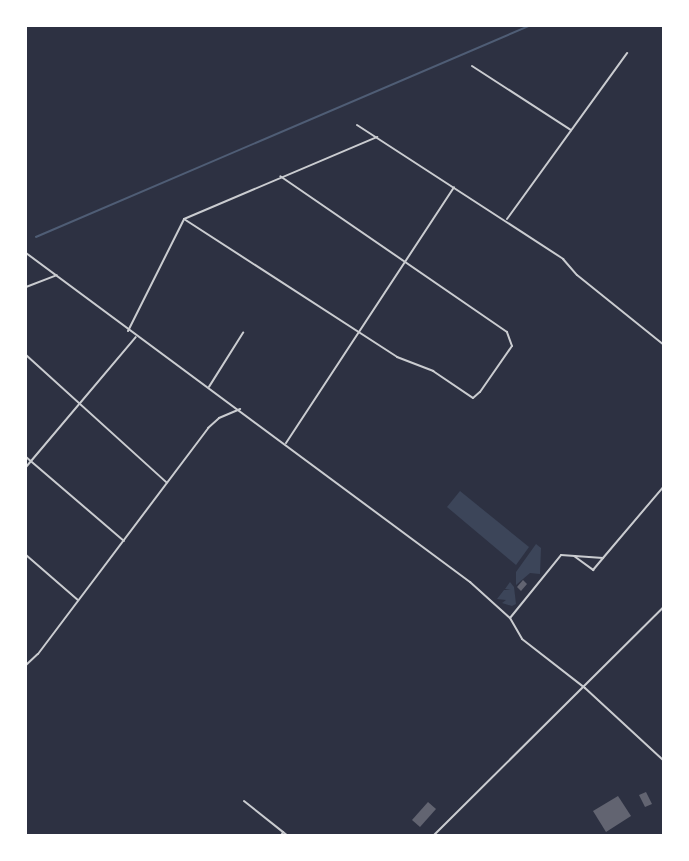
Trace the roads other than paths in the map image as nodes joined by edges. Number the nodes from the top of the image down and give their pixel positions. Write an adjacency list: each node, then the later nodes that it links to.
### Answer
1 (627, 53): 4 (street)
2 (472, 66): 4 (street)
3 (357, 125): 5 (street)
4 (571, 130): 9 (street)
5 (377, 138): 6 (street); 7 (street)
6 (280, 176): 8 (street); 11 (street)
7 (454, 186): 9 (street); 11 (street)
8 (184, 219): 14 (street); 16 (street)
9 (507, 219): 18 (street)
10 (26, 253): 12 (street)
11 (405, 261): 16 (street); 16 (street)
12 (57, 275): 13 (street); 14 (street)
13 (26, 287)
14 (128, 331): 17 (street)
15 (243, 333): 20 (lane)
16 (358, 333): 23 (street)
17 (136, 338): 20 (street); 21 (street)
18 (663, 345)
19 (26, 354): 21 (street)
20 (209, 387): 22 (street)
21 (80, 404): 25 (street); 27 (street)
22 (240, 409): 23 (street); 27 (street)
23 (286, 443): 35 (street)
24 (26, 457): 25 (street)
25 (30, 462): 26 (street); 29 (street)
26 (26, 467)
27 (167, 483): 29 (street)
28 (663, 486): 32 (street)
29 (124, 541): 33 (street)
30 (26, 555): 33 (street)
31 (574, 556): 32 (street); 32 (street); 35 (street)
32 (603, 558)
33 (78, 600): 36 (street)
34 (663, 607): 37 (street)
35 (510, 618): 37 (street)
36 (26, 665)
37 (585, 688): 38 (street); 43 (street)
38 (663, 761)
39 (244, 801): 40 (street)
40 (283, 832): 41 (street); 42 (street)
41 (281, 836)
42 (288, 836)
43 (433, 836)

